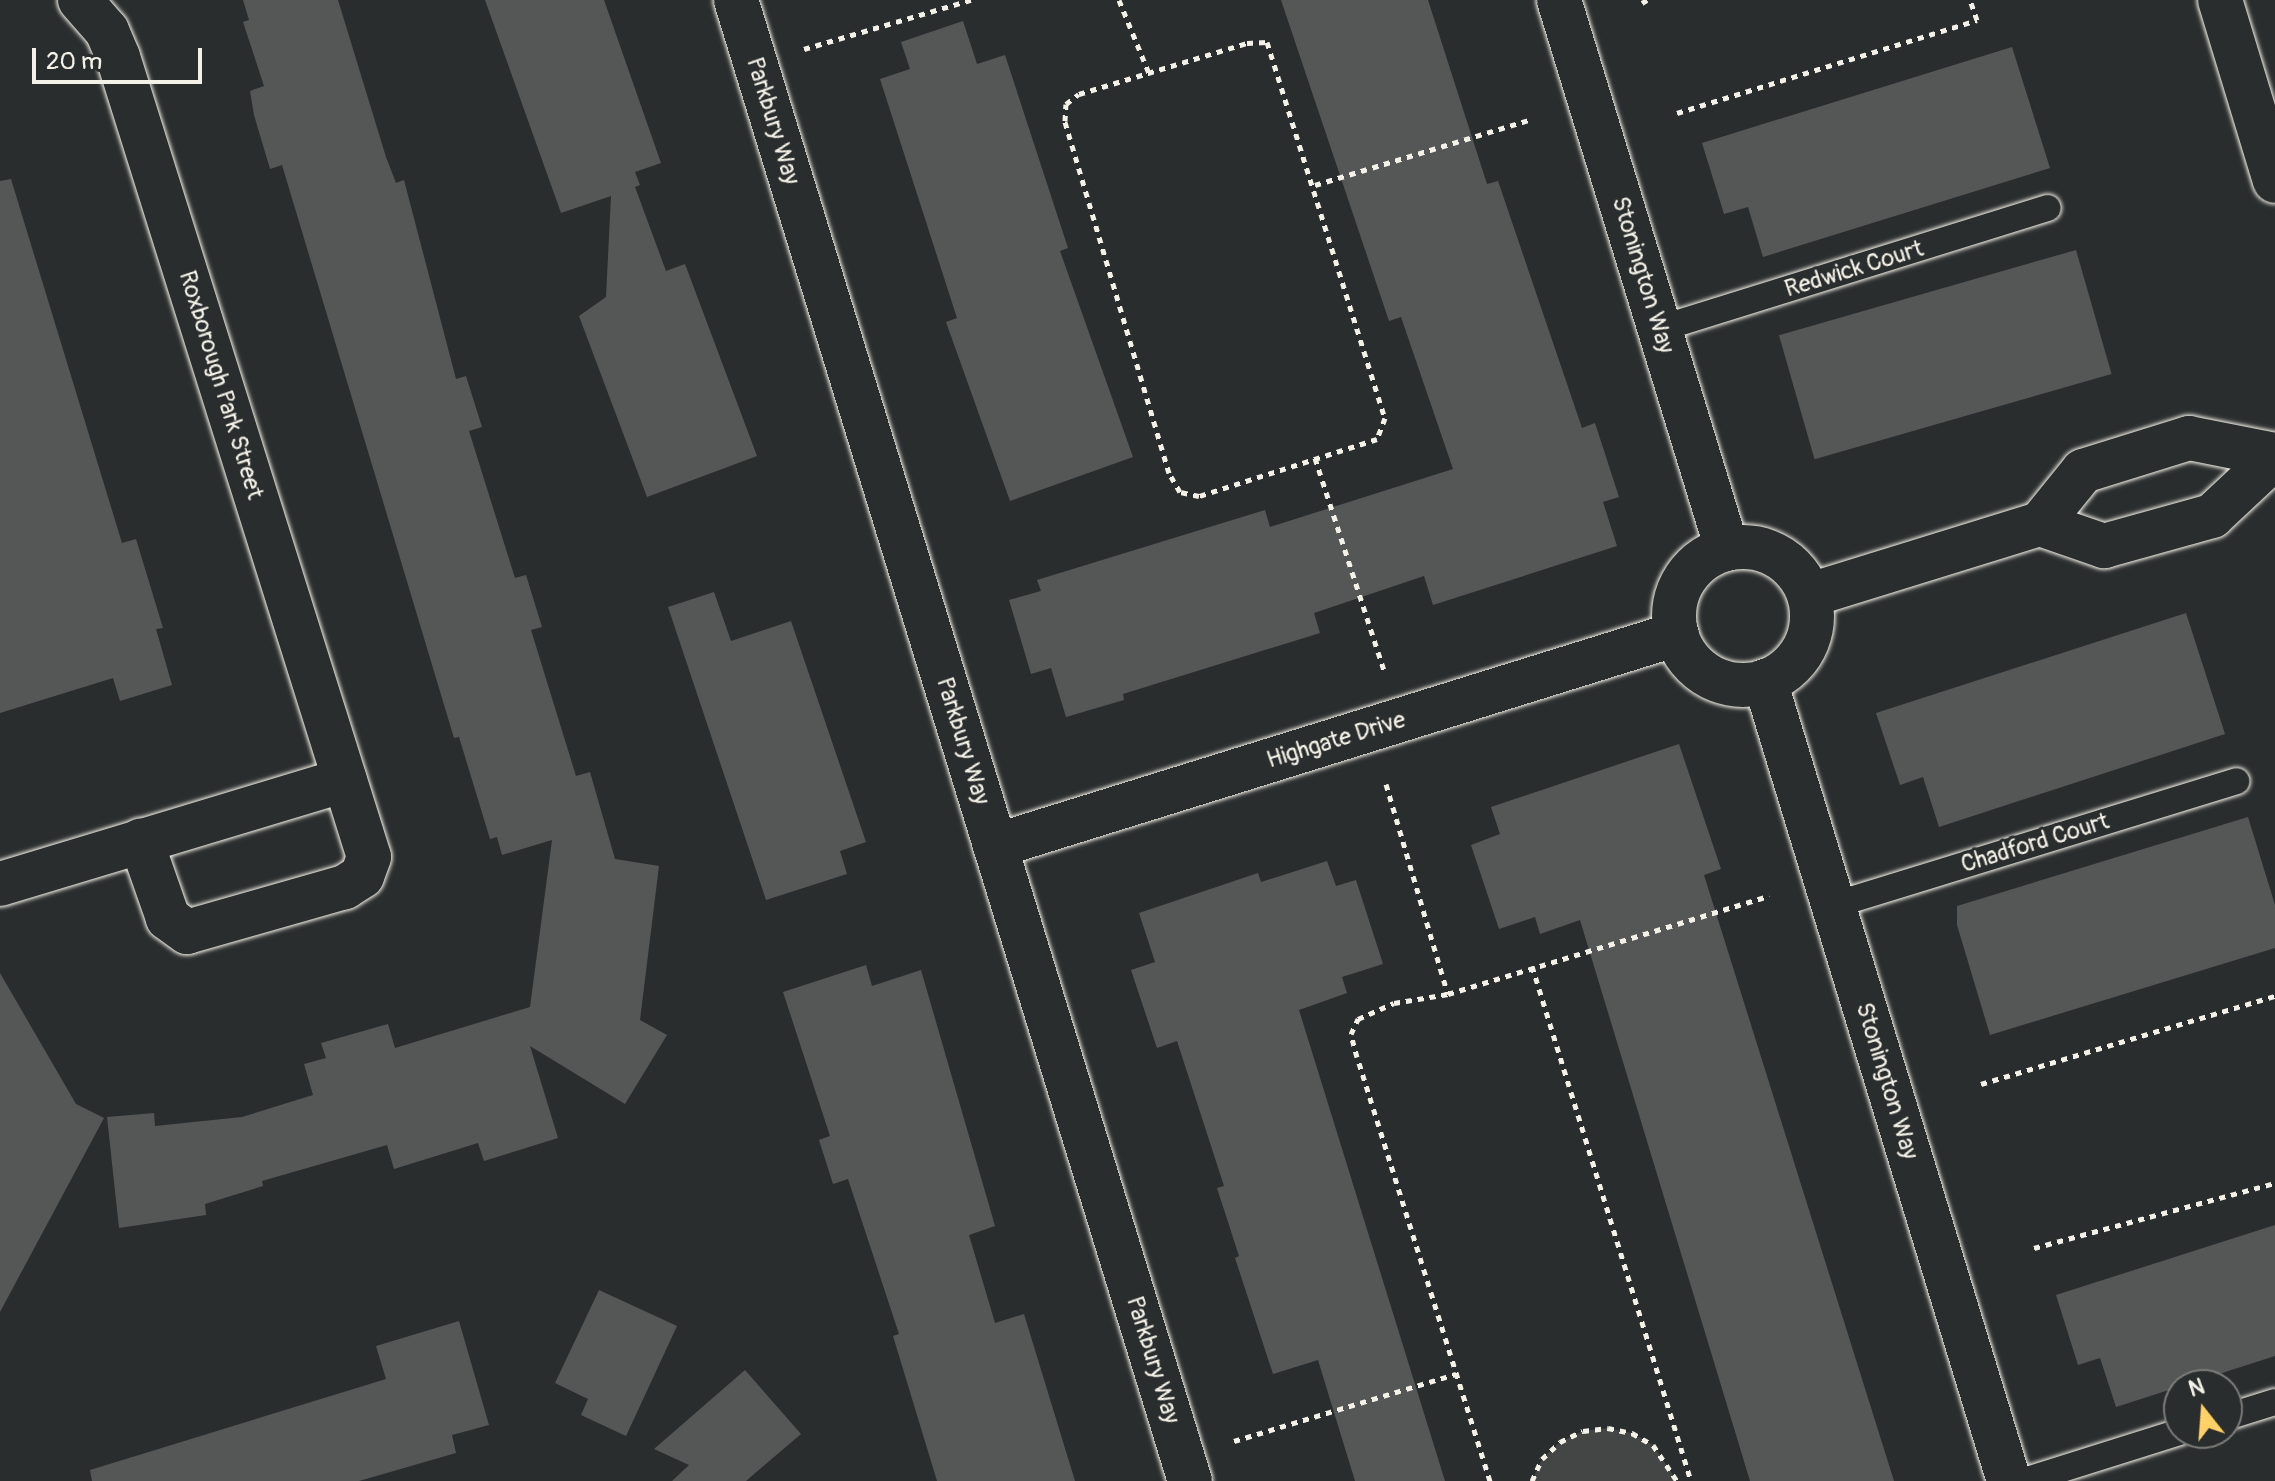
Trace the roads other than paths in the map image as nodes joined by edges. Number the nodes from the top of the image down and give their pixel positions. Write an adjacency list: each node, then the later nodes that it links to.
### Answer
1 (80, 0): 14 (street, Roxborough Park Street)
2 (736, 0): 17 (street, Parkbury Way)
3 (1559, 0): 7 (street, Stonington Way)
4 (2220, 0): 5 (street)
5 (2275, 181)
6 (2048, 208): 7 (lane, Redwick Court)
7 (1659, 329): 10 (street, Stonington Way)
8 (2275, 456): 9 (street); 9 (street)
9 (2040, 524): 11 (street)
10 (1727, 549): 11 (street); 12 (street)
11 (1810, 595): 13 (street)
12 (1677, 634): 13 (street); 17 (street, Highgate Drive)
13 (1765, 681): 19 (street, Stonington Way)
14 (345, 780): 16 (street); 16 (street, Roxborough Park Street)
15 (2236, 781): 19 (lane, Chadford Court)
16 (141, 841): 18 (street)
17 (995, 846): 23 (street, Parkbury Way)
18 (0, 884)
19 (1834, 905): 24 (street, Stonington Way)
20 (2275, 1402): 21 (lane)
21 (2243, 1412)
22 (2163, 1437): 25 (lane)
23 (1190, 1481)
24 (2009, 1481)
25 (2024, 1481)

